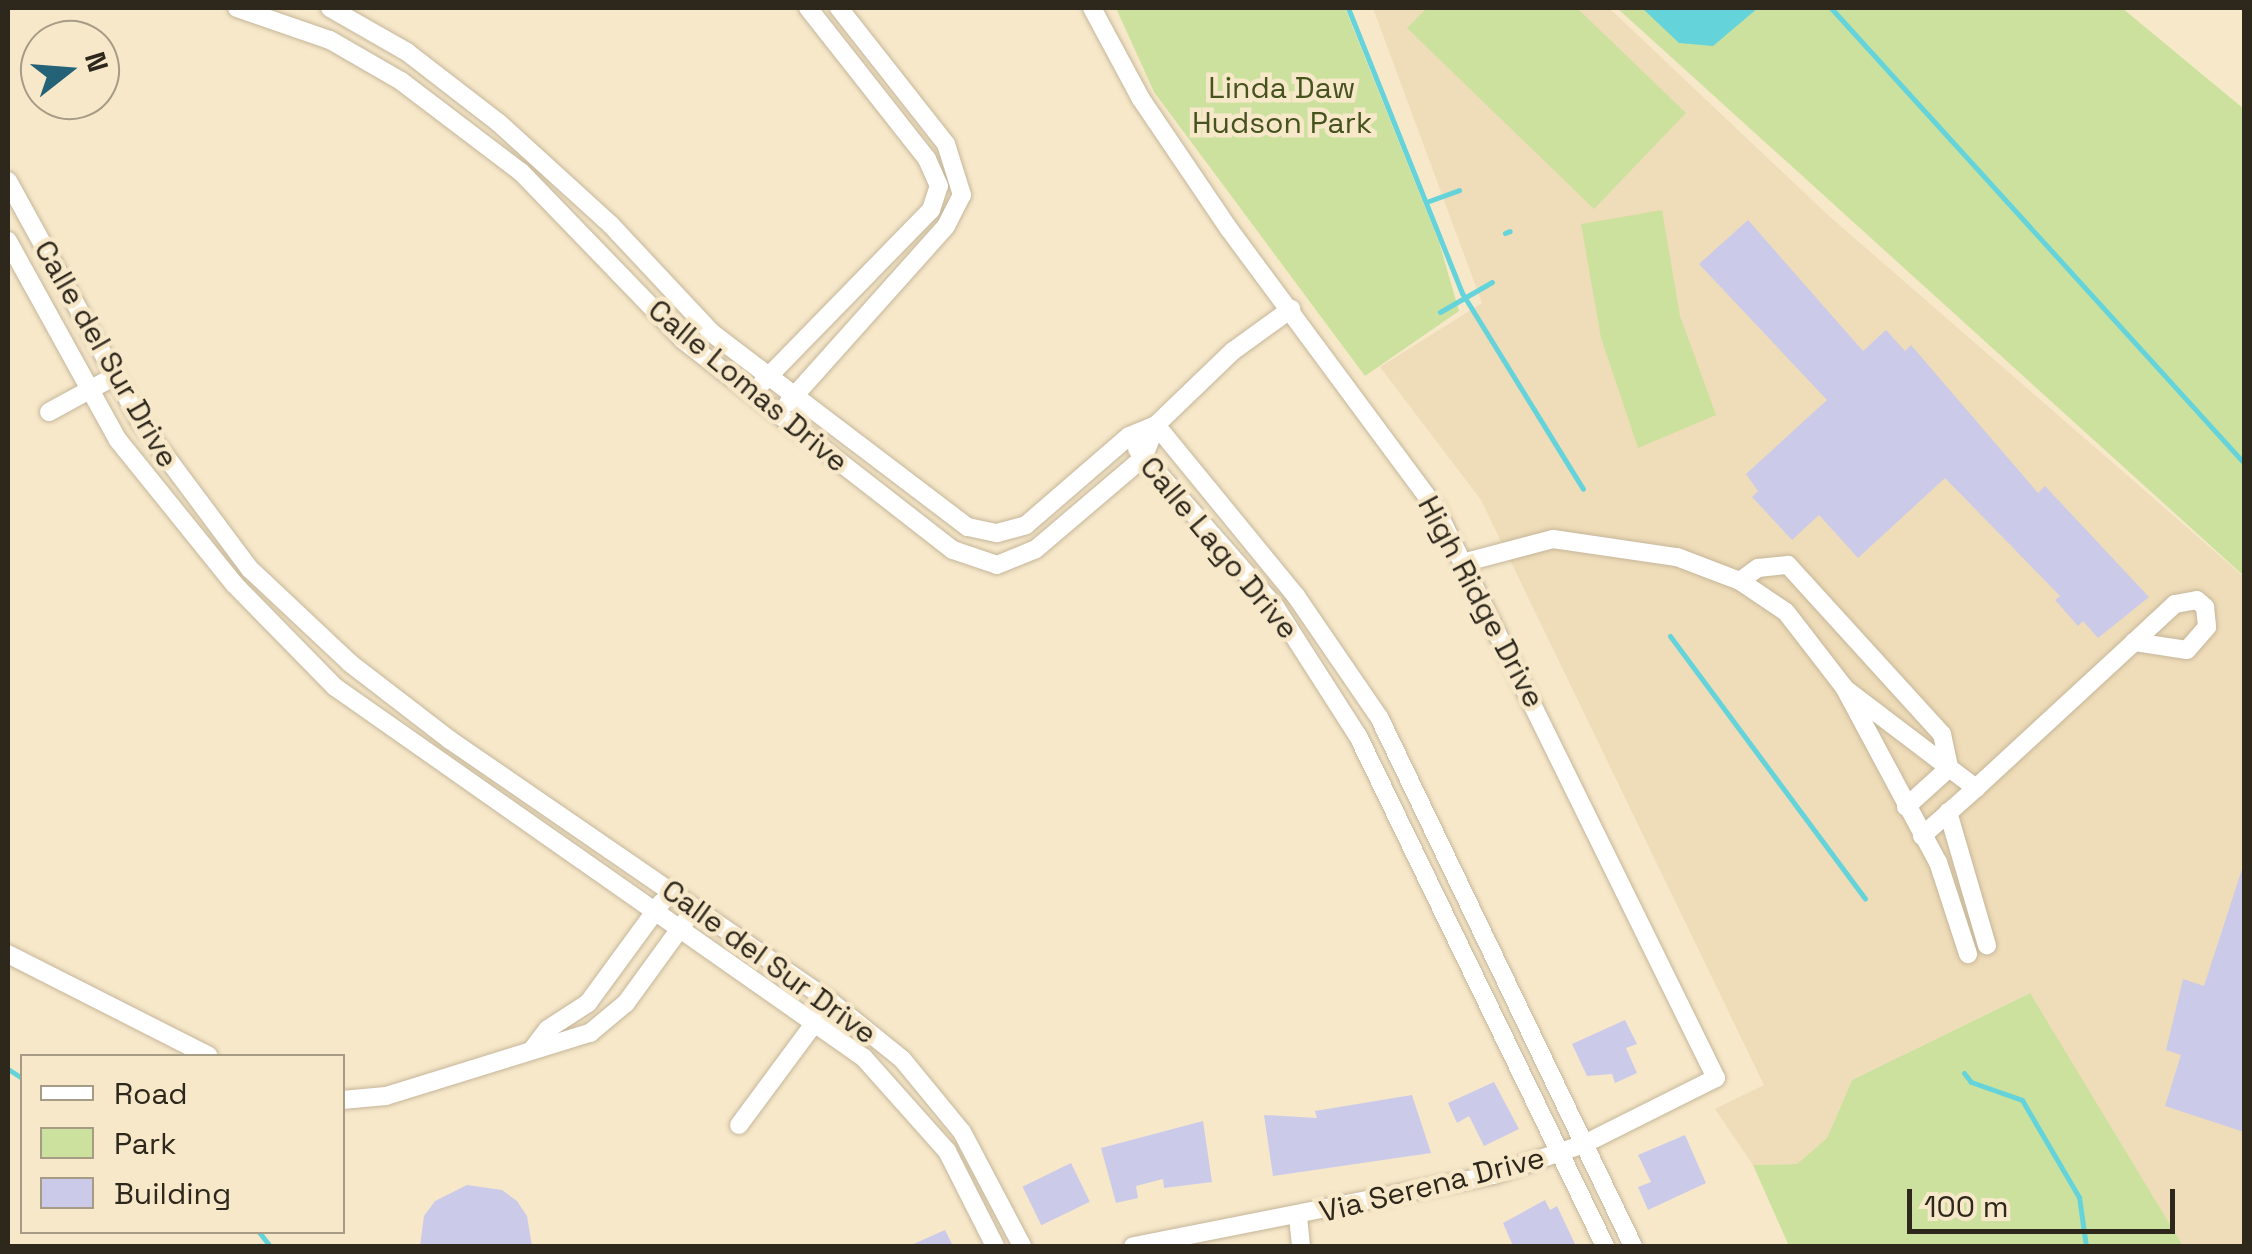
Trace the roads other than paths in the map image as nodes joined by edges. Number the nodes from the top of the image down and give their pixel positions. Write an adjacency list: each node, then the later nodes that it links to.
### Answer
1 (238, 8): 7 (street, Calle Lomas Drive)
2 (330, 8): 6 (street, Calle Lomas Drive)
3 (808, 8): 10 (street)
4 (840, 8): 9 (street)
5 (1092, 8): 12 (street, High Ridge Drive)
6 (538, 159): 7 (street); 14 (street, Calle Lomas Drive)
7 (521, 172): 16 (street, Calle Lomas Drive)
8 (8, 181): 13 (street, Calle del Sur Drive)
9 (961, 182): 10 (street); 17 (street)
10 (939, 186): 14 (street)
11 (8, 241): 15 (street, Calle del Sur Drive)
12 (1290, 309): 20 (street); 26 (street, High Ridge Drive)
13 (115, 376): 15 (street); 28 (street, Calle del Sur Drive)
14 (769, 376): 16 (street); 17 (street, Calle Lomas Drive)
15 (89, 390): 18 (street); 30 (street, Calle del Sur Drive)
16 (752, 394): 19 (street, Calle Lomas Drive)
17 (794, 396): 19 (street); 23 (street, Calle Lomas Drive)
18 (48, 412)
19 (778, 414): 24 (street, Calle Lomas Drive)
20 (1156, 426): 21 (street); 22 (street); 32 (street, Calle Lago Drive)
21 (1129, 436): 22 (street, Calle Lago Drive); 25 (street)
22 (1143, 458): 27 (street); 33 (street, Calle Lago Drive)
23 (912, 485): 24 (street); 25 (street, Calle Lomas Drive)
24 (898, 507): 27 (street, Calle Lomas Drive)
25 (997, 533): 27 (street)
26 (1466, 562): 29 (street); 57 (street, High Ridge Drive)
27 (996, 565)
28 (250, 568): 30 (street); 35 (street, Calle del Sur Drive)
29 (1740, 581): 34 (street); 37 (street)
30 (234, 584): 36 (street, Calle del Sur Drive)
31 (2134, 642): 31 (street); 38 (street)
32 (1331, 647): 33 (street, Calle Lago Drive); 43 (street, Calle Lago Drive)
33 (1310, 661): 46 (street, Calle Lago Drive)
34 (1844, 688): 37 (street); 39 (street)
35 (450, 740): 36 (street); 42 (street, Calle del Sur Drive)
36 (436, 760): 45 (street, Calle del Sur Drive)
37 (1949, 768): 38 (street); 39 (street)
38 (1976, 788): 40 (street)
39 (1906, 807): 41 (street)
40 (1948, 812): 41 (street); 48 (street)
41 (1922, 836): 50 (street)
42 (668, 890): 44 (street, Calle del Sur Drive); 45 (street)
43 (1467, 900): 46 (street); 60 (street, Calle Lago Drive)
44 (694, 908): 47 (street); 51 (street, Calle del Sur Drive)
45 (656, 911): 47 (street, Calle del Sur Drive); 52 (street)
46 (1443, 911): 61 (street, Calle Lago Drive)
47 (681, 928): 53 (street, Calle del Sur Drive); 54 (street)
48 (1987, 945)
49 (8, 954): 56 (street)
50 (1968, 954)
51 (830, 1001): 53 (street); 64 (street, Calle del Sur Drive)
52 (576, 1011): 54 (street); 55 (street)
53 (817, 1020): 59 (street); 63 (street, Calle del Sur Drive)
54 (590, 1033): 55 (street)
55 (532, 1050): 58 (street)
56 (204, 1054)
57 (1716, 1078): 60 (street, Via Serena Drive)
58 (345, 1100)
59 (739, 1125)
60 (1584, 1144): 61 (street, Via Serena Drive); 68 (street, Calle Lago Drive)
61 (1560, 1153): 62 (street, Via Serena Drive); 67 (street, Calle Lago Drive)
62 (1298, 1217): 65 (street, Via Serena Drive); 66 (street)
63 (995, 1246)
64 (1022, 1246)
65 (1133, 1246)
66 (1301, 1246)
67 (1605, 1246)
68 (1633, 1246)

